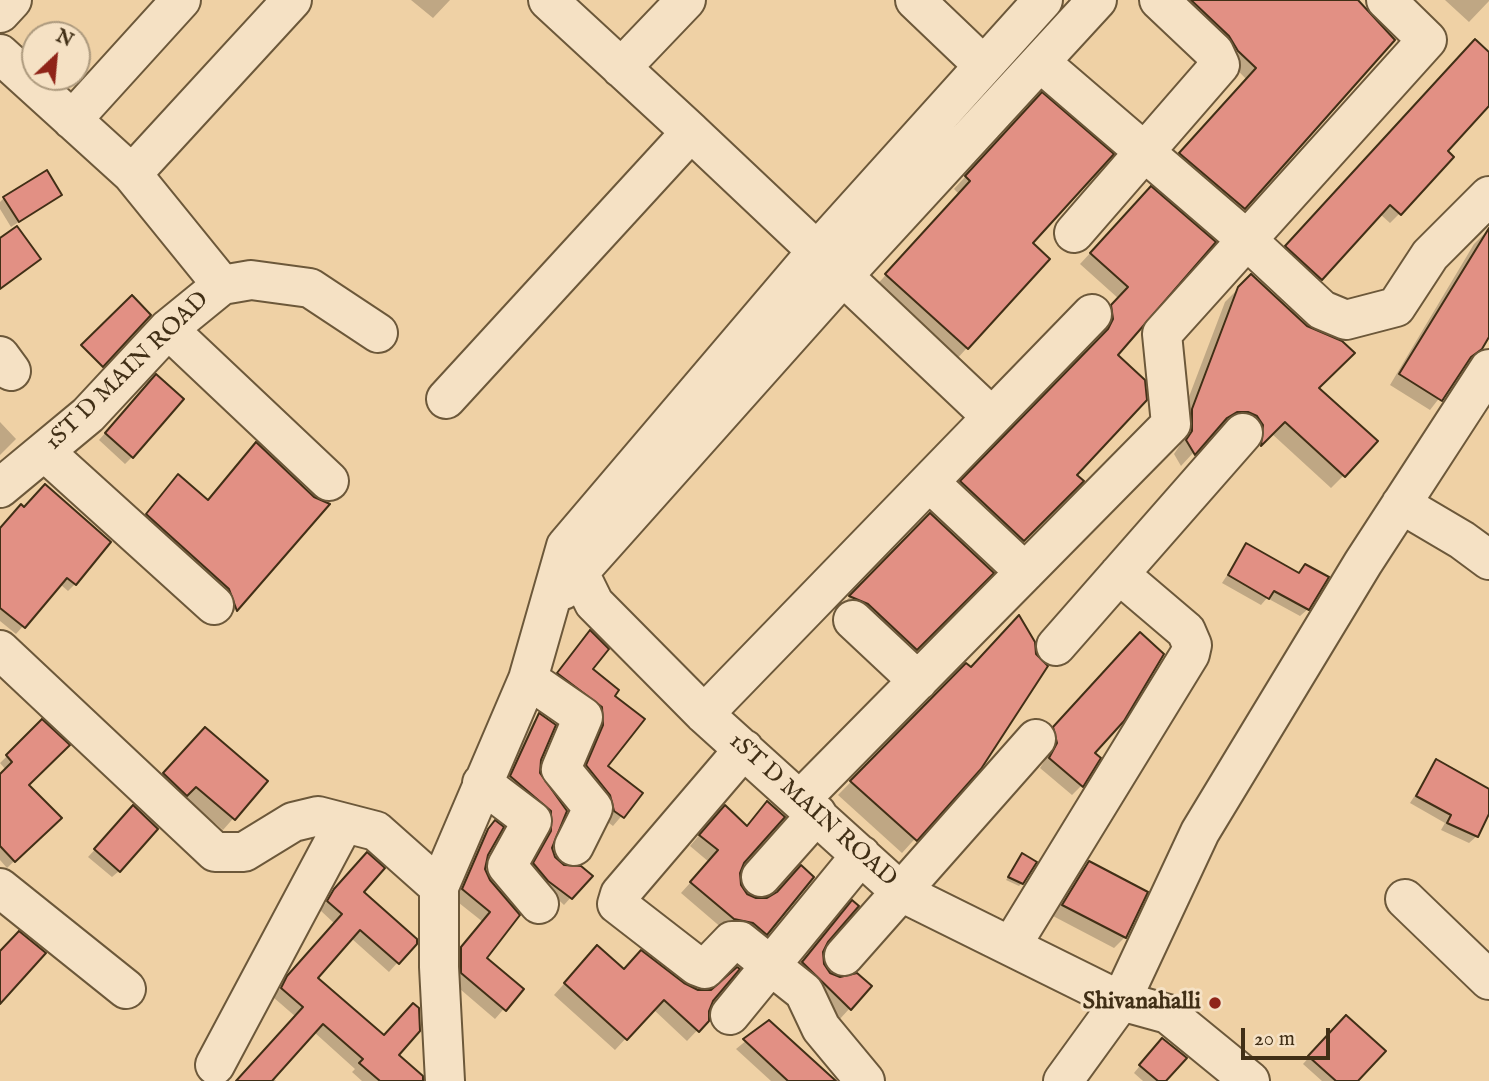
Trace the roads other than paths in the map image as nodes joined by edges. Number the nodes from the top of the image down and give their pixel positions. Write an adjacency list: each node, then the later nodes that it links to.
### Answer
1 (12, 0): 11 (street)
2 (181, 0): 16 (street)
3 (292, 0): 19 (street)
4 (548, 0): 15 (street)
5 (685, 0): 15 (street)
6 (915, 0): 14 (street)
7 (1043, 0): 14 (street)
8 (1097, 0): 13 (street)
9 (1159, 0): 18 (street)
10 (1385, 0): 22 (street)
11 (0, 13)
12 (0, 54): 16 (street)
13 (1041, 63): 18 (street); 23 (street)
14 (982, 64): 23 (street)
15 (621, 68): 17 (street)
16 (72, 120): 19 (street)
17 (691, 132): 23 (street); 29 (street)
18 (1144, 154): 21 (street); 22 (street)
19 (132, 174): 24 (street)
20 (1489, 196): 22 (street)
21 (1074, 233)
22 (1247, 240): 39 (street)
23 (830, 264): 30 (street); 37 (street)
24 (222, 285): 26 (street, 1ST D MAIN ROAD); 27 (street, 1ST D MAIN ROAD)
25 (1092, 314): 30 (street)
26 (168, 329): 32 (street, 1ST D MAIN ROAD); 33 (street)
27 (378, 333)
28 (1489, 369): 36 (street)
29 (446, 398)
30 (992, 417): 34 (street)
31 (1243, 433): 40 (street)
32 (45, 452): 35 (street, 1ST D MAIN ROAD); 41 (street)
33 (328, 481)
34 (929, 482): 39 (street); 47 (street)
35 (0, 488)
36 (1401, 504): 38 (street); 66 (street)
37 (573, 560): 45 (street); 47 (street, 1ST D MAIN ROAD)
38 (1489, 560)
39 (1025, 572): 46 (street)
40 (1119, 574): 43 (street); 61 (street)
41 (214, 605)
42 (853, 620): 46 (street)
43 (1056, 646)
44 (1, 654): 52 (street)
45 (527, 678): 50 (street); 53 (street)
46 (918, 681): 51 (street)
47 (704, 714): 49 (street, 1ST D MAIN ROAD)
48 (1036, 738): 58 (street)
49 (744, 748): 51 (street, 1ST D MAIN ROAD); 63 (street)
50 (482, 783): 56 (street); 60 (street)
51 (809, 806): 54 (street, 1ST D MAIN ROAD); 55 (street)
52 (344, 823): 56 (street); 68 (street)
53 (574, 846)
54 (861, 855): 58 (street, 1ST D MAIN ROAD); 63 (street)
55 (761, 877)
56 (439, 887): 70 (street)
57 (0, 888): 65 (street)
58 (901, 892): 61 (street, 1ST D MAIN ROAD); 62 (street)
59 (1405, 899): 64 (street)
60 (539, 904)
61 (1011, 946): 66 (street, 1ST D MAIN ROAD)
62 (844, 956)
63 (770, 963): 67 (street); 71 (street)
64 (1489, 980)
65 (126, 989)
66 (1121, 1001): 69 (street); 72 (street, 1ST D MAIN ROAD)
67 (730, 1015)
68 (215, 1065)
69 (1066, 1080)
70 (445, 1081)
71 (865, 1081)
72 (1250, 1081)

